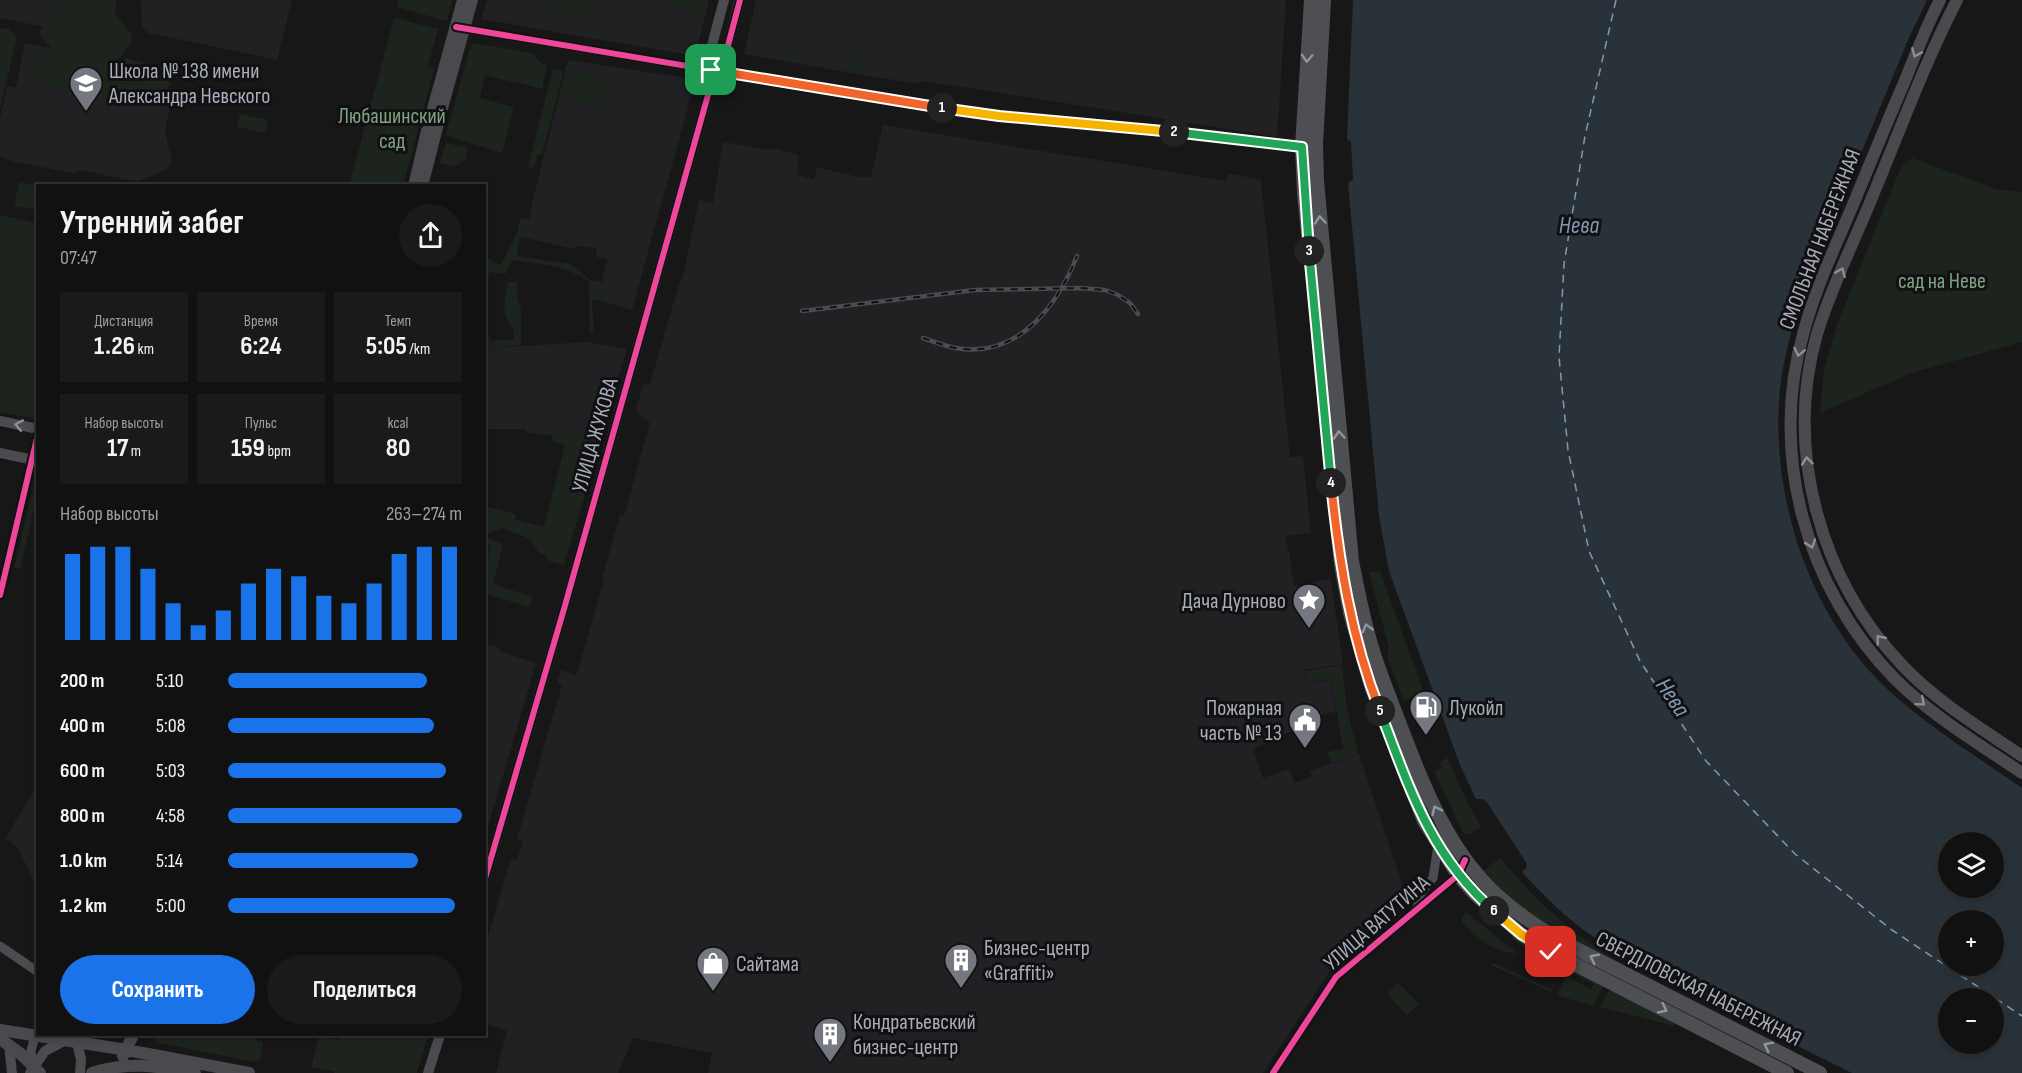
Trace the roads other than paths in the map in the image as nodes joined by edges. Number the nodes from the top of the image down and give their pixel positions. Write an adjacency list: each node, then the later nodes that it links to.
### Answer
1 (464, 0): 9 (main road)
2 (472, 0): 9 (main road)
3 (724, 0): 10 (street, УЛИЦА ЖУКОВА)
4 (740, 0): 10 (street, УЛИЦА ЖУКОВА)
5 (1311, 0): 11 (main road, СВЕРДЛОВСКАЯ НАБЕРЕЖНАЯ, one-way to 11)
6 (1324, 0): 22 (main road, СВЕРДЛОВСКАЯ НАБЕРЕЖНАЯ, one-way to 6)
7 (1940, 0): 20 (main road, СМОЛЬНАЯ НАБЕРЕЖНАЯ, one-way to 20)
8 (1957, 0): 19 (main road, СМОЛЬНАЯ НАБЕРЕЖНАЯ, one-way to 8)
9 (460, 28): 10 (street); 12 (main road); 13 (main road)
10 (715, 70): 11 (street); 23 (street, УЛИЦА ЖУКОВА)
11 (1302, 147): 21 (main road, СВЕРДЛОВСКАЯ НАБЕРЕЖНАЯ)
12 (415, 184)
13 (423, 184)
14 (0, 421): 15 (street, one-way to 14)
15 (36, 429)
16 (0, 453): 17 (street)
17 (35, 460): 18 (street)
18 (0, 595)
19 (2022, 756)
20 (2022, 773)
21 (1438, 845): 24 (main road, СВЕРДЛОВСКАЯ НАБЕРЕЖНАЯ); 25 (street, УЛИЦА ВАТУТИНА)
22 (1465, 861): 24 (street, УЛИЦА ВАТУТИНА); 46 (main road, СВЕРДЛОВСКАЯ НАБЕРЕЖНАЯ, one-way to 22)
23 (486, 875)
24 (1458, 875): 25 (street, УЛИЦА ВАТУТИНА); 45 (main road, СВЕРДЛОВСКАЯ НАБЕРЕЖНАЯ, one-way to 45)
25 (1417, 908): 44 (street, УЛИЦА ВАТУТИНА)
26 (0, 946): 27 (street)
27 (36, 971)
28 (0, 1030): 31 (main road)
29 (133, 1036): 35 (main road)
30 (440, 1036): 43 (street)
31 (40, 1037): 32 (main road); 37 (street)
32 (64, 1041): 34 (main road); 37 (street)
33 (5, 1042): 37 (main road); 38 (street)
34 (77, 1043): 35 (main road); 39 (street)
35 (127, 1050): 36 (main road); 42 (main road)
36 (118, 1069): 40 (main road); 41 (main road)
37 (35, 1072)
38 (12, 1073)
39 (80, 1073)
40 (92, 1073)
41 (195, 1073)
42 (249, 1073)
43 (429, 1073)
44 (1273, 1073)
45 (1787, 1073)
46 (1820, 1073)

